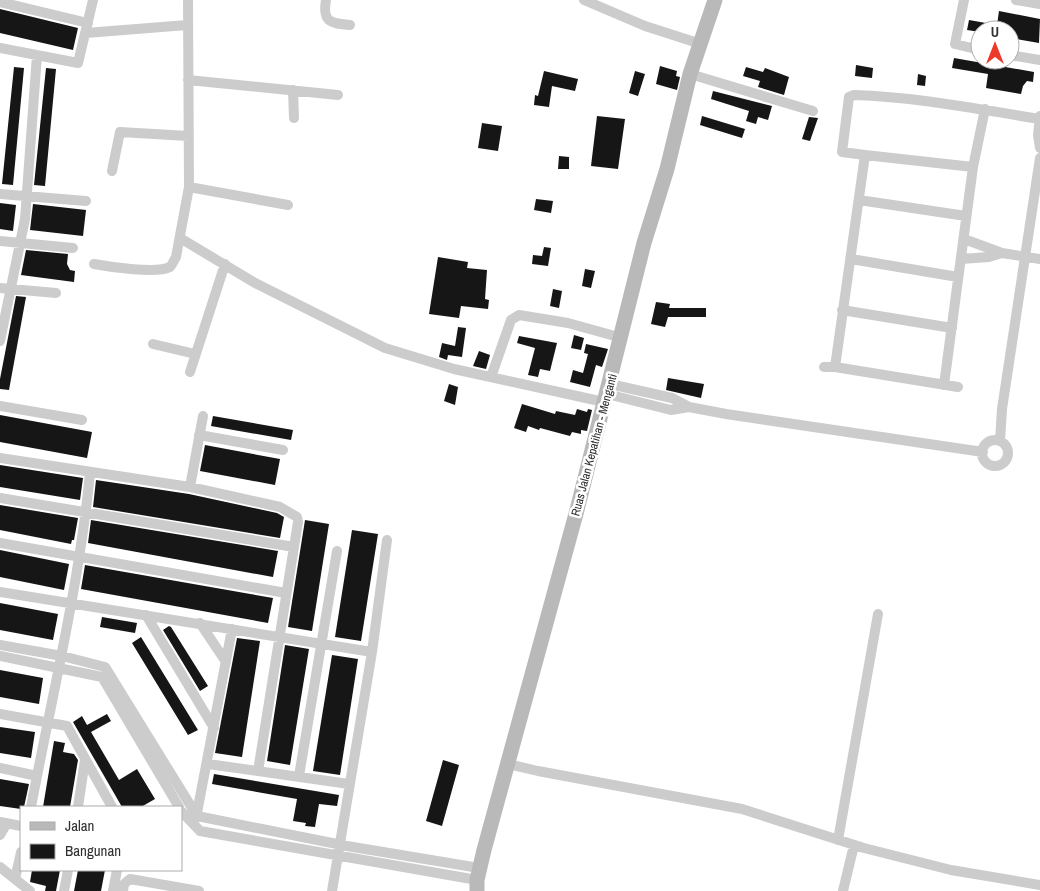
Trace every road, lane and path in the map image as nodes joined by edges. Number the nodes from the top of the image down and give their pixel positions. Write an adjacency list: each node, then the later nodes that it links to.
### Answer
1 (93, 0): 12 (street)
2 (188, 0): 11 (street)
3 (326, 0): 10 (street)
4 (584, 0): 13 (street)
5 (714, 0): 13 (main road, Ruas Jalan Kepatihan - Menganti)
6 (964, 0): 15 (street)
7 (1016, 0): 9 (street)
8 (0, 2): 12 (street)
9 (1040, 4)
10 (350, 24)
11 (187, 25): 12 (street); 20 (street)
12 (87, 28): 16 (street)
13 (701, 44): 19 (main road, Ruas Jalan Kepatihan - Menganti)
14 (0, 48): 16 (street)
15 (970, 48)
16 (37, 55): 35 (street)
17 (1020, 57): 18 (street)
18 (1040, 60)
19 (690, 74): 24 (street); 58 (main road, Ruas Jalan Kepatihan - Menganti)
20 (188, 80): 21 (street); 27 (street)
21 (293, 90): 22 (street); 25 (street)
22 (338, 95)
23 (985, 109): 26 (street); 29 (street); 31 (street)
24 (812, 111)
25 (294, 118)
26 (1040, 118): 28 (street)
27 (188, 136): 32 (street); 33 (street)
28 (1040, 148)
29 (865, 155): 31 (street); 36 (street)
30 (1040, 158): 46 (street)
31 (973, 166): 39 (street)
32 (112, 171)
33 (189, 187): 38 (street); 40 (street)
34 (0, 194): 35 (street)
35 (28, 196): 37 (street); 43 (street)
36 (859, 200): 39 (street); 47 (street)
37 (86, 201)
38 (288, 205)
39 (966, 216): 41 (street)
40 (180, 238): 50 (street); 51 (street)
41 (964, 238): 45 (street); 48 (street)
42 (0, 241): 43 (street)
43 (20, 244): 44 (street); 54 (street)
44 (73, 248)
45 (1002, 253): 46 (street); 48 (street)
46 (1026, 257): 49 (street); 73 (street)
47 (851, 259): 52 (street); 56 (street)
48 (961, 259): 52 (street)
49 (1040, 259)
50 (94, 264)
51 (225, 264): 61 (street); 65 (street)
52 (958, 277): 57 (street)
53 (0, 288): 54 (street)
54 (12, 289): 55 (street); 59 (street)
55 (56, 293)
56 (842, 310): 57 (street); 63 (street)
57 (952, 328): 66 (street)
58 (622, 338): 65 (street); 68 (main road, Ruas Jalan Kepatihan - Menganti)
59 (0, 341)
60 (153, 344): 61 (street)
61 (195, 354): 64 (street)
62 (824, 367): 63 (street)
63 (835, 367): 66 (street)
64 (190, 372)
65 (491, 377): 68 (street)
66 (944, 385): 67 (street)
67 (958, 387)
68 (607, 394): 75 (street); 106 (main road, Ruas Jalan Kepatihan - Menganti)
69 (0, 406): 71 (street)
70 (203, 416): 72 (street)
71 (82, 420)
72 (199, 435): 74 (street); 78 (street)
73 (1000, 441): 75 (street); 75 (street)
74 (283, 450)
75 (983, 452)
76 (0, 458): 77 (street)
77 (90, 473): 78 (street); 80 (street)
78 (190, 487): 83 (street)
79 (0, 498): 80 (street)
80 (86, 512): 83 (street); 85 (street)
81 (387, 540): 96 (street)
82 (0, 543): 85 (street)
83 (294, 547): 87 (street)
84 (338, 551): 94 (street)
85 (78, 558): 87 (street); 88 (street)
86 (0, 592): 88 (street)
87 (286, 593): 93 (street)
88 (70, 603): 90 (street); 98 (street)
89 (878, 614): 122 (street)
90 (146, 615): 91 (street); 103 (street)
91 (200, 623): 92 (street); 99 (street)
92 (232, 629): 93 (street); 99 (street)
93 (280, 636): 94 (street); 108 (street)
94 (320, 643): 96 (street); 110 (street)
95 (0, 645): 98 (street)
96 (372, 652): 111 (street)
97 (0, 656): 100 (street)
98 (62, 656): 100 (street); 117 (street)
99 (226, 662): 103 (street)
100 (60, 667): 102 (street); 115 (street)
101 (0, 714): 102 (street)
102 (47, 723): 104 (street); 109 (street)
103 (214, 728): 105 (street)
104 (86, 760): 113 (street); 114 (street)
105 (208, 764): 108 (street); 117 (street)
106 (508, 764): 122 (street); 131 (main road, Ruas Jalan Kepatihan - Menganti)
107 (0, 768): 109 (street)
108 (258, 771): 110 (street)
109 (37, 776): 112 (street)
110 (299, 776): 111 (street)
111 (349, 784): 123 (street)
112 (31, 806)
113 (78, 806)
114 (111, 806)
115 (178, 806)
116 (182, 812): 120 (street)
117 (197, 816): 120 (street); 123 (street)
118 (3, 822): 119 (street); 121 (street)
119 (20, 826)
120 (193, 826): 125 (street)
121 (0, 835)
122 (838, 840): 124 (street)
123 (340, 844): 125 (street); 131 (street)
124 (854, 845): 132 (street); 139 (street)
125 (337, 855): 131 (street); 138 (street)
126 (20, 856): 130 (street)
127 (0, 867): 130 (street)
128 (68, 871): 134 (street)
129 (116, 871): 135 (street)
130 (15, 879): 133 (street)
131 (478, 880)
132 (1038, 887)
133 (30, 891)
134 (64, 891)
135 (113, 891)
136 (124, 891): 137 (street)
137 (199, 891)
138 (332, 891)
139 (843, 891)

